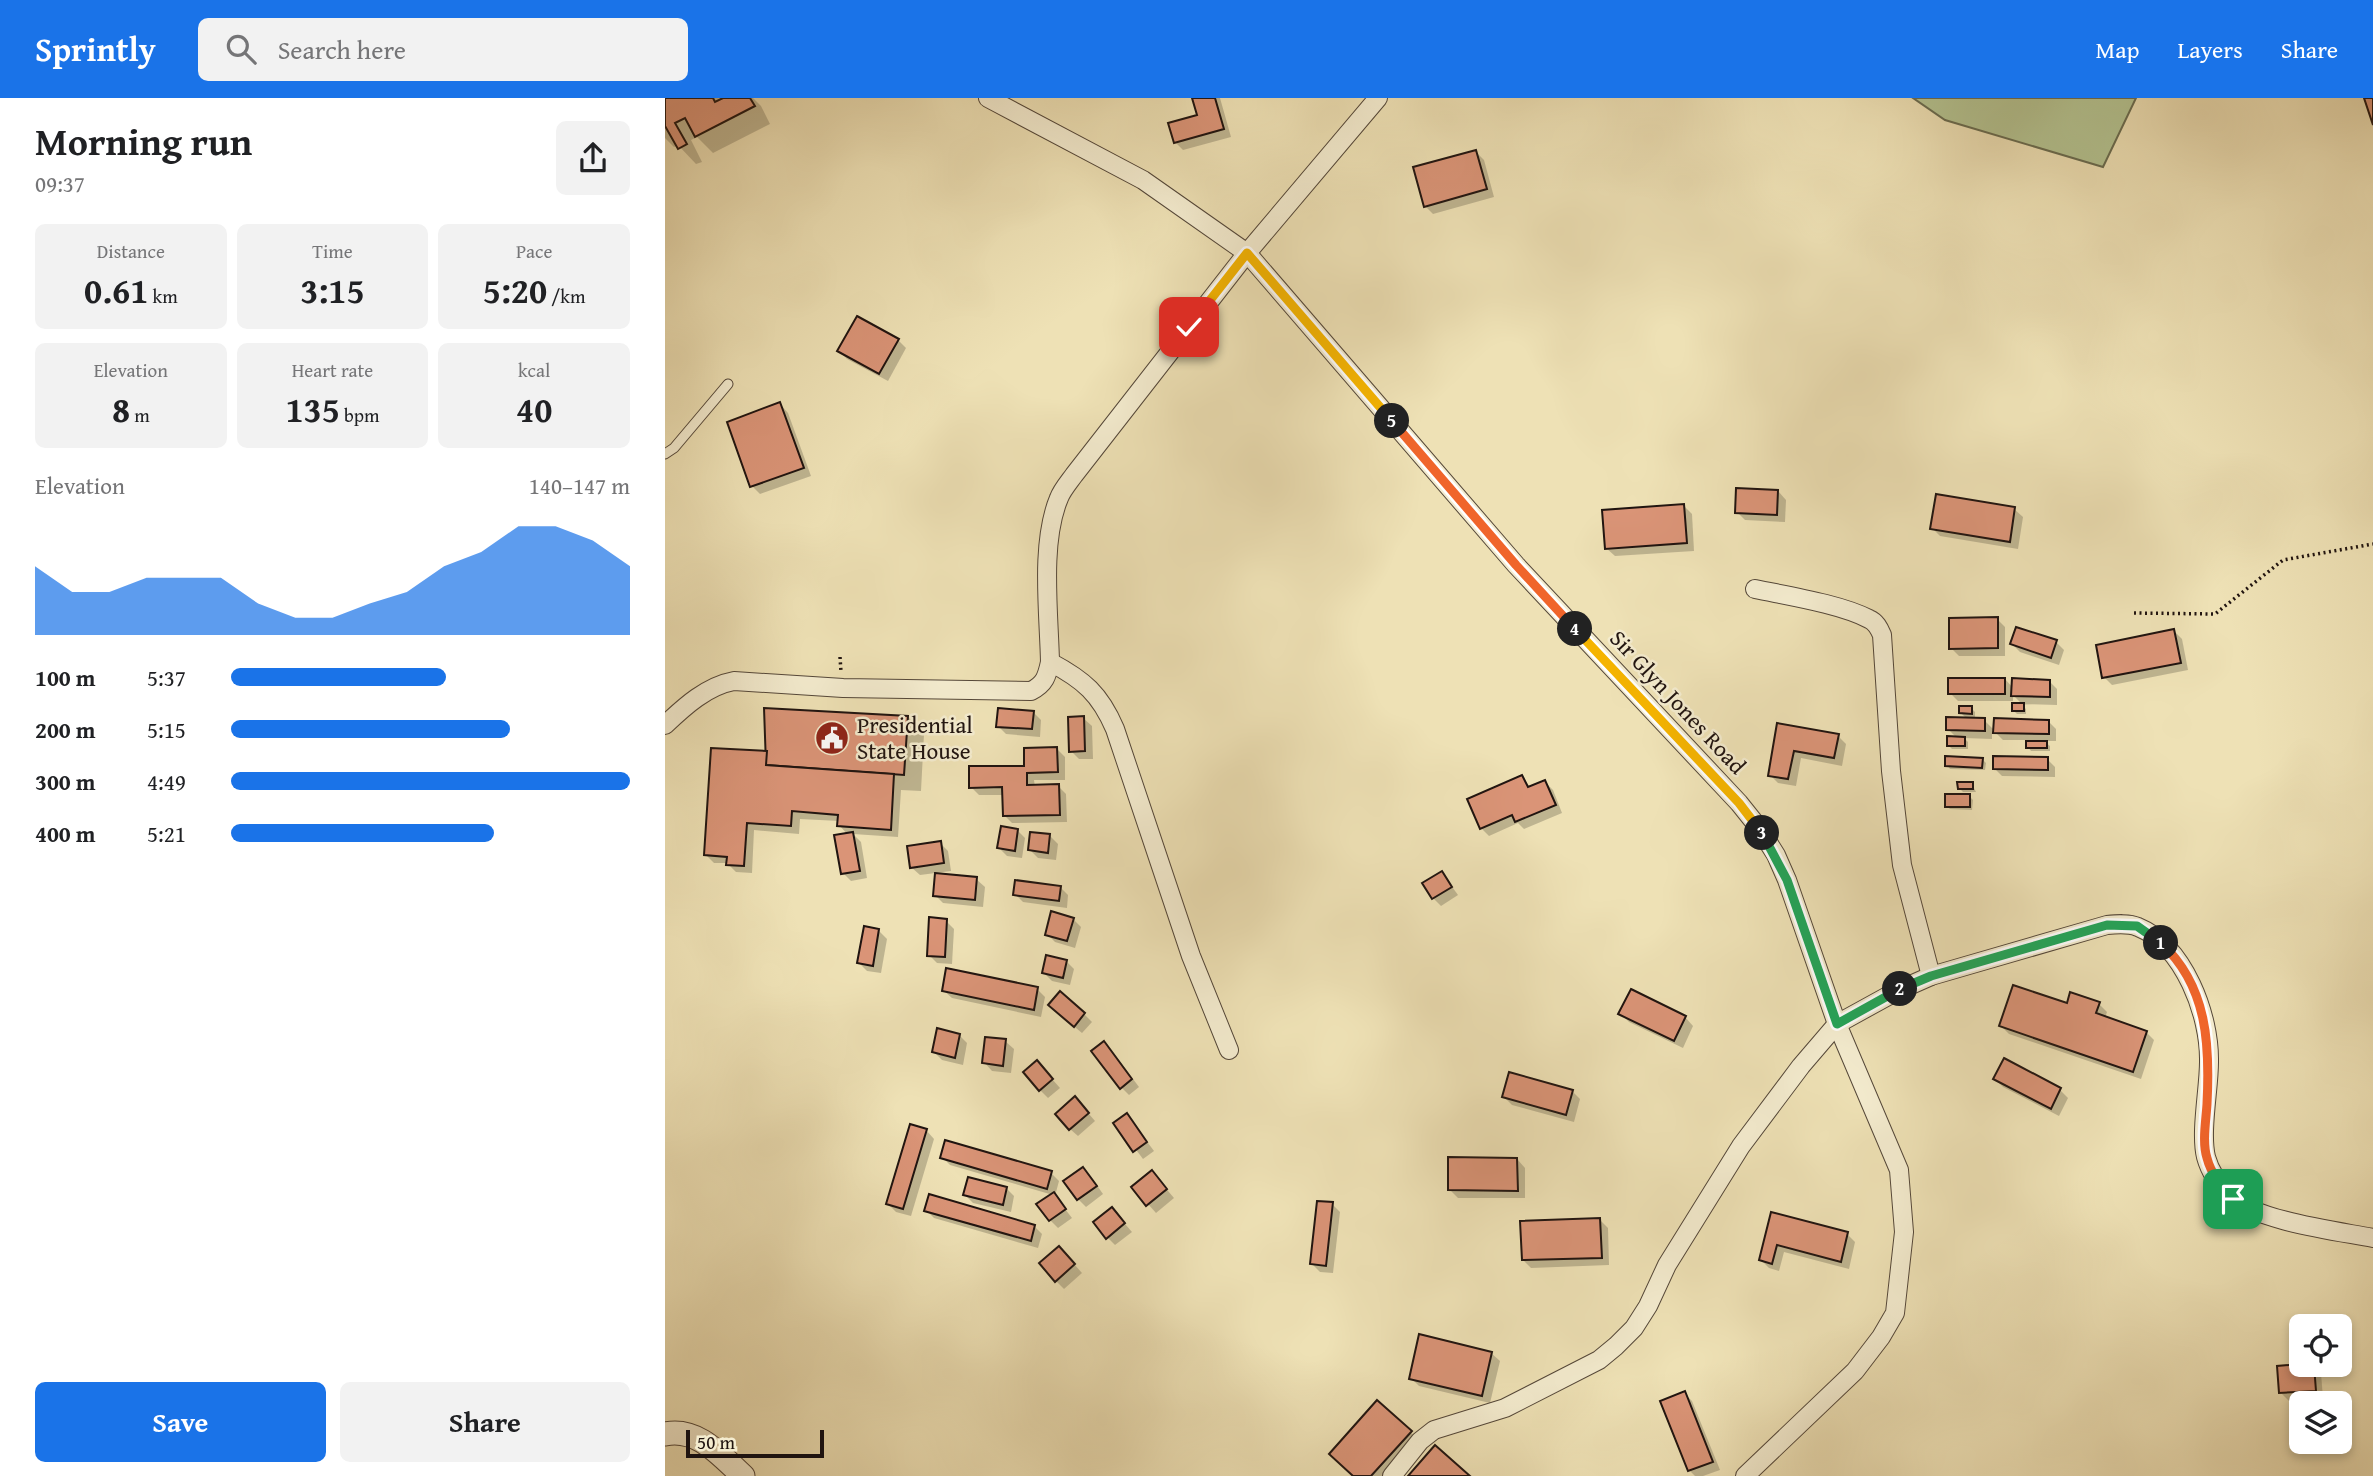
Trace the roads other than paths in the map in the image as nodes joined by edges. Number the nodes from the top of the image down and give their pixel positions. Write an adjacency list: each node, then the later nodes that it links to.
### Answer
1 (988, 98): 3 (street, Sir Glyn Jones Road)
2 (1378, 98): 3 (street)
3 (1247, 253): 7 (street); 10 (street, Sir Glyn Jones Road)
4 (728, 384): 5 (lane)
5 (665, 454)
6 (1755, 589): 9 (street)
7 (1050, 662): 8 (street); 11 (street)
8 (665, 725)
9 (1931, 976): 10 (street); 12 (street)
10 (1837, 1024): 15 (street); 16 (street, Sir Glyn Jones Road)
11 (1229, 1050)
12 (2373, 1238)
13 (665, 1434): 14 (street)
14 (743, 1476)
15 (1392, 1476)
16 (1745, 1476)

